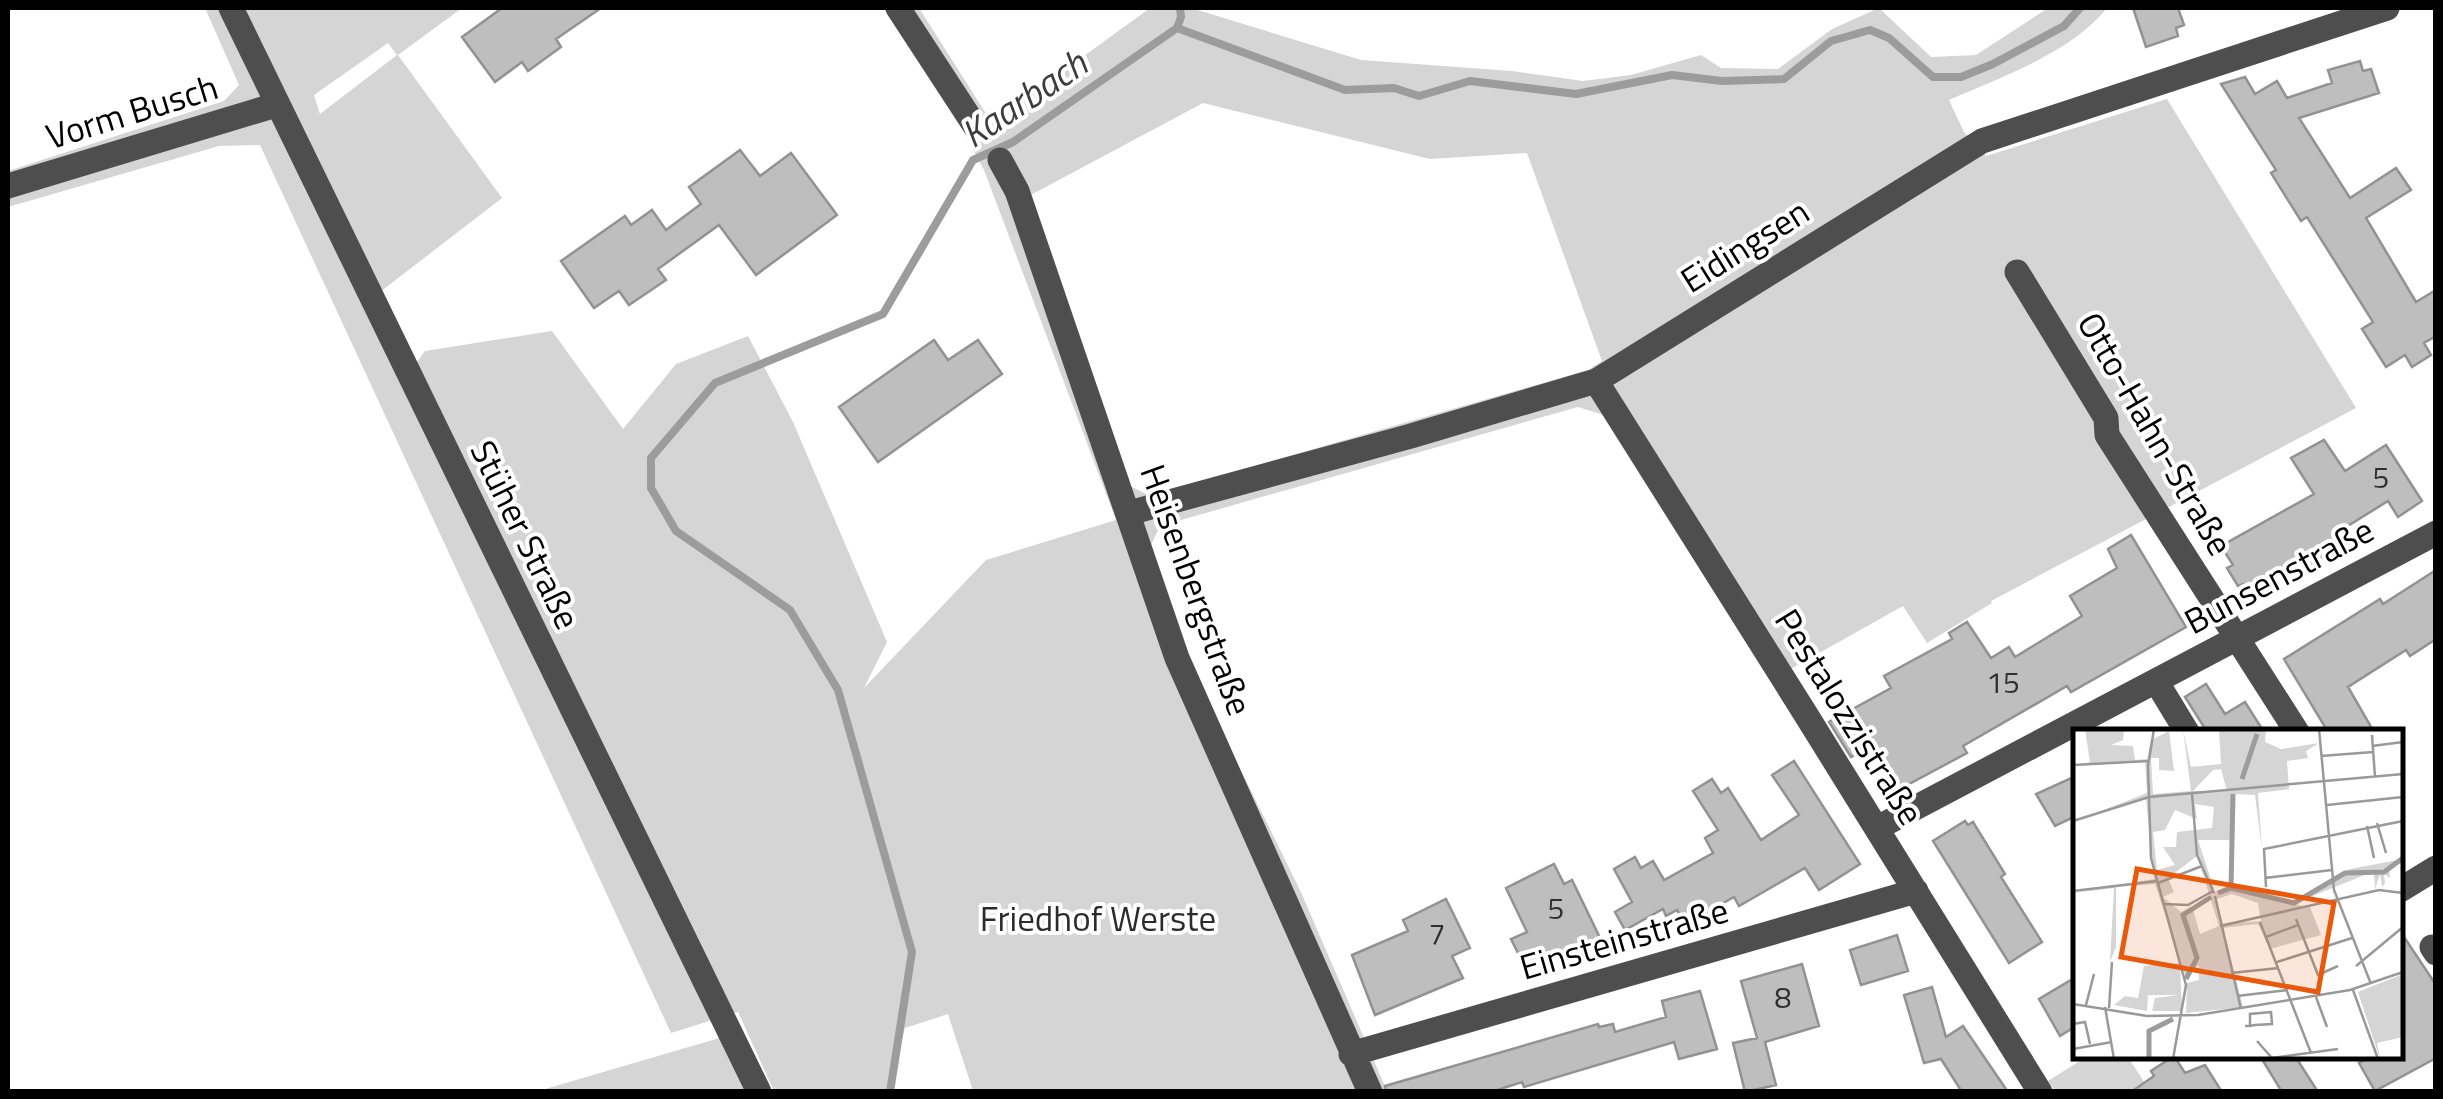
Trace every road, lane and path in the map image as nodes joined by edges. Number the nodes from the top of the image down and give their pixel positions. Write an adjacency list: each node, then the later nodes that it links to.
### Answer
1 (231, 8): 4 (street, Stüher Straße)
2 (898, 8): 5 (street)
3 (2387, 8): 9 (street, Eidingsen)
4 (276, 104): 7 (street, Vorm Busch); 21 (street, Stüher Straße)
5 (978, 129)
6 (1000, 160): 10 (street, Heisenbergstraße)
7 (8, 186)
8 (2017, 272): 12 (street, Otto-Hahn-Straße)
9 (1596, 381): 10 (street, Eidingsen); 16 (street, Pestalozzistraße)
10 (1129, 513): 20 (street, Heisenbergstraße)
11 (2436, 533): 12 (street, Bunsenstraße)
12 (2238, 638): 13 (street, Bunsenstraße); 15 (street, Otto-Hahn-Straße)
13 (2156, 682): 14 (street); 16 (street, Bunsenstraße)
14 (2185, 729)
15 (2295, 729)
16 (1878, 827): 19 (street, Pestalozzistraße)
17 (2436, 868): 18 (street)
18 (2403, 888)
19 (1916, 891): 20 (street, Einsteinstraße); 23 (street, Pestalozzistraße)
20 (1351, 1054): 22 (street, Heisenbergstraße)
21 (759, 1092)
22 (1370, 1092)
23 (2040, 1092)

